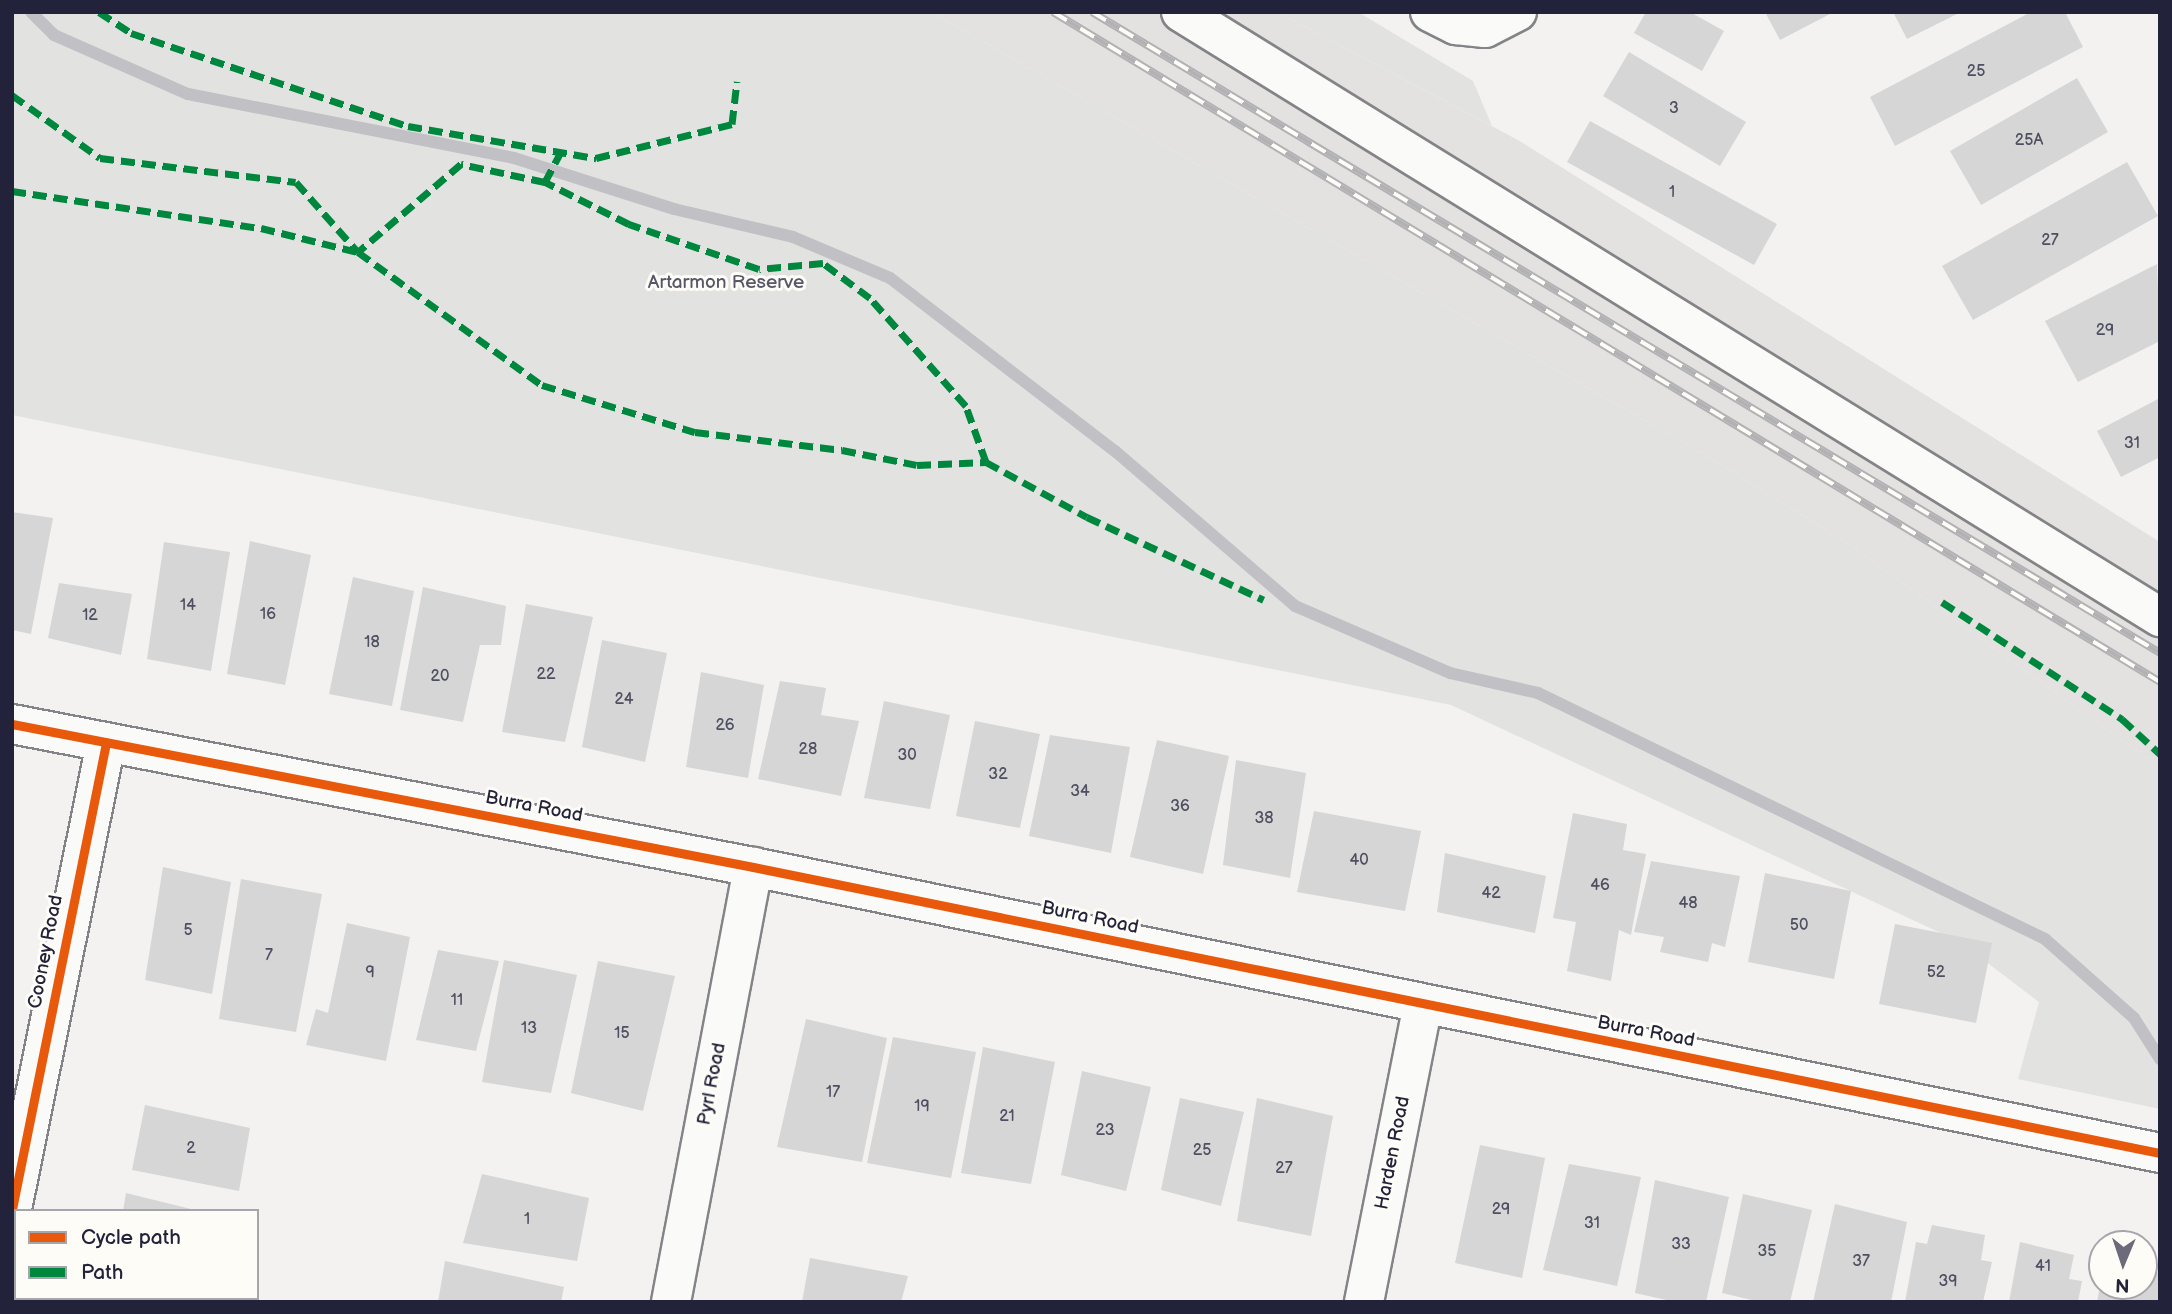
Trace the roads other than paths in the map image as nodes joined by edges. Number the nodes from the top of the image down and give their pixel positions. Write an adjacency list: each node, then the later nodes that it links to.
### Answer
1 (1181, 12): 4 (street)
2 (1430, 12): 3 (street)
3 (1517, 12)
4 (2160, 617)
5 (12, 724): 6 (street, Burra Road)
6 (106, 742): 7 (street, Burra Road); 10 (street, Cooney Road)
7 (752, 867): 8 (street, Burra Road); 11 (street, Pyrl Road)
8 (1423, 1005): 9 (street, Burra Road); 12 (street, Harden Road)
9 (2160, 1153)
10 (12, 1209)
11 (671, 1302)
12 (1364, 1302)

